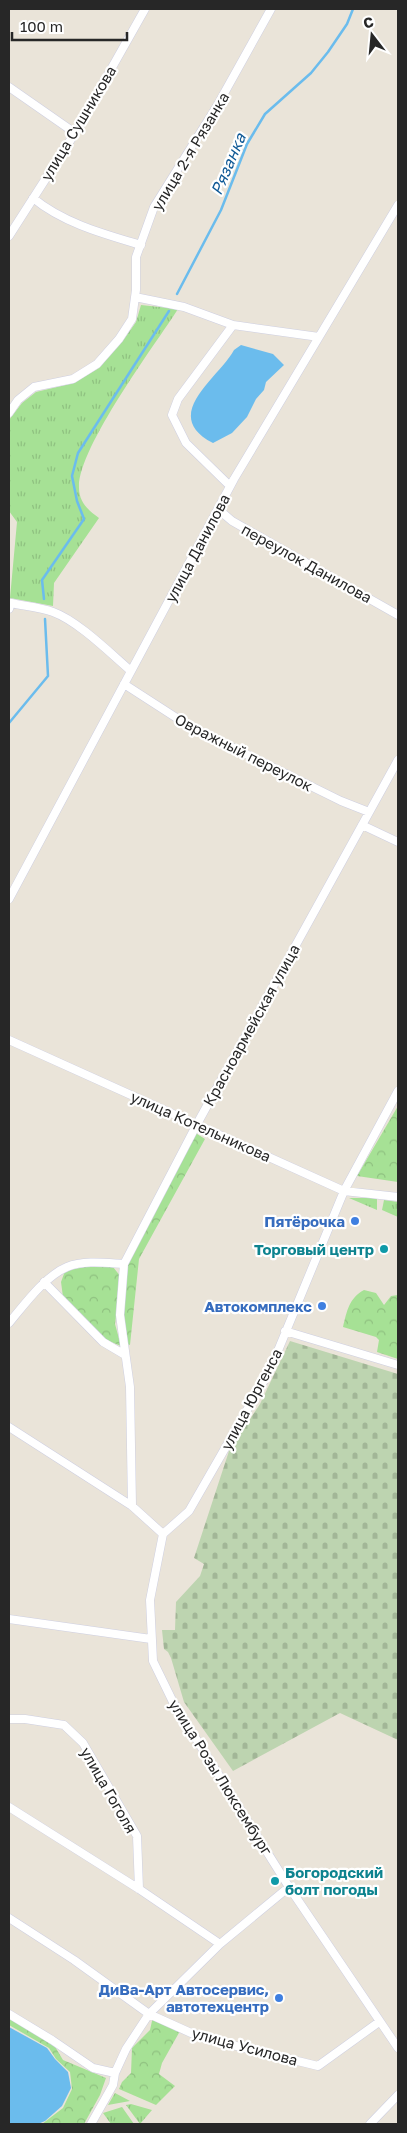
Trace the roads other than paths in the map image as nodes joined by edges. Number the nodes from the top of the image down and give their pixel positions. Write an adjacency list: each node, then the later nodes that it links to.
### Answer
1 (145, 9): 4 (street, улица Сушникова)
2 (271, 9): 8 (street, улица 2-я Рязанка)
3 (9, 86): 4 (street)
4 (75, 132): 5 (street, улица Сушникова)
5 (33, 198): 7 (street, улица Сушникова); 8 (street)
6 (398, 205): 11 (street, улица Данилова)
7 (9, 236)
8 (141, 245): 9 (street, улица 2-я Рязанка)
9 (135, 297): 10 (street); 12 (street, улица 2-я Рязанка)
10 (233, 325): 11 (street); 13 (street)
11 (319, 337): 13 (street, улица Данилова)
12 (9, 413)
13 (230, 486): 14 (street, улица Данилова)
14 (218, 509): 16 (street, переулок Данилова); 17 (street, улица Данилова)
15 (10, 606): 17 (street)
16 (398, 615)
17 (131, 671): 18 (street, улица Данилова)
18 (124, 684): 20 (street, Овражный переулок); 23 (street, улица Данилова)
19 (398, 760): 20 (street, Красноармейская улица)
20 (369, 812): 21 (street, Красноармейская улица)
21 (362, 825): 22 (street); 26 (street, Красноармейская улица)
22 (398, 842)
23 (9, 899)
24 (9, 1040): 26 (street, улица Котельникова)
25 (398, 1090): 27 (street, улица Юргенса)
26 (197, 1124): 27 (street, улица Котельникова); 29 (street, Красноармейская улица)
27 (344, 1191): 28 (street, улица Котельникова); 32 (street, улица Юргенса)
28 (398, 1197)
29 (124, 1264): 30 (street); 33 (street, Красноармейская улица)
30 (44, 1282): 31 (street); 33 (street)
31 (9, 1323)
32 (285, 1331): 34 (street); 37 (street, улица Юргенса)
33 (125, 1355): 36 (street, Красноармейская улица)
34 (398, 1366)
35 (9, 1427): 36 (street)
36 (132, 1506): 37 (street)
37 (163, 1534): 39 (street, улица Розы Люксембург)
38 (9, 1619): 39 (street)
39 (151, 1639): 42 (street, улица Розы Люксембург)
40 (9, 1719): 43 (street, улица Гоголя)
41 (9, 1807): 43 (street)
42 (290, 1886): 45 (street); 48 (street, улица Розы Люксембург)
43 (139, 1889): 45 (street)
44 (9, 1918): 47 (street, улица Усилова)
45 (220, 1944): 47 (street)
46 (9, 2014): 50 (street)
47 (148, 2014): 48 (street, улица Усилова); 50 (street)
48 (379, 2022): 49 (street, улица Розы Люксембург)
49 (398, 2048)
50 (114, 2073): 52 (street)
51 (398, 2095): 53 (street)
52 (91, 2124)
53 (370, 2124)

